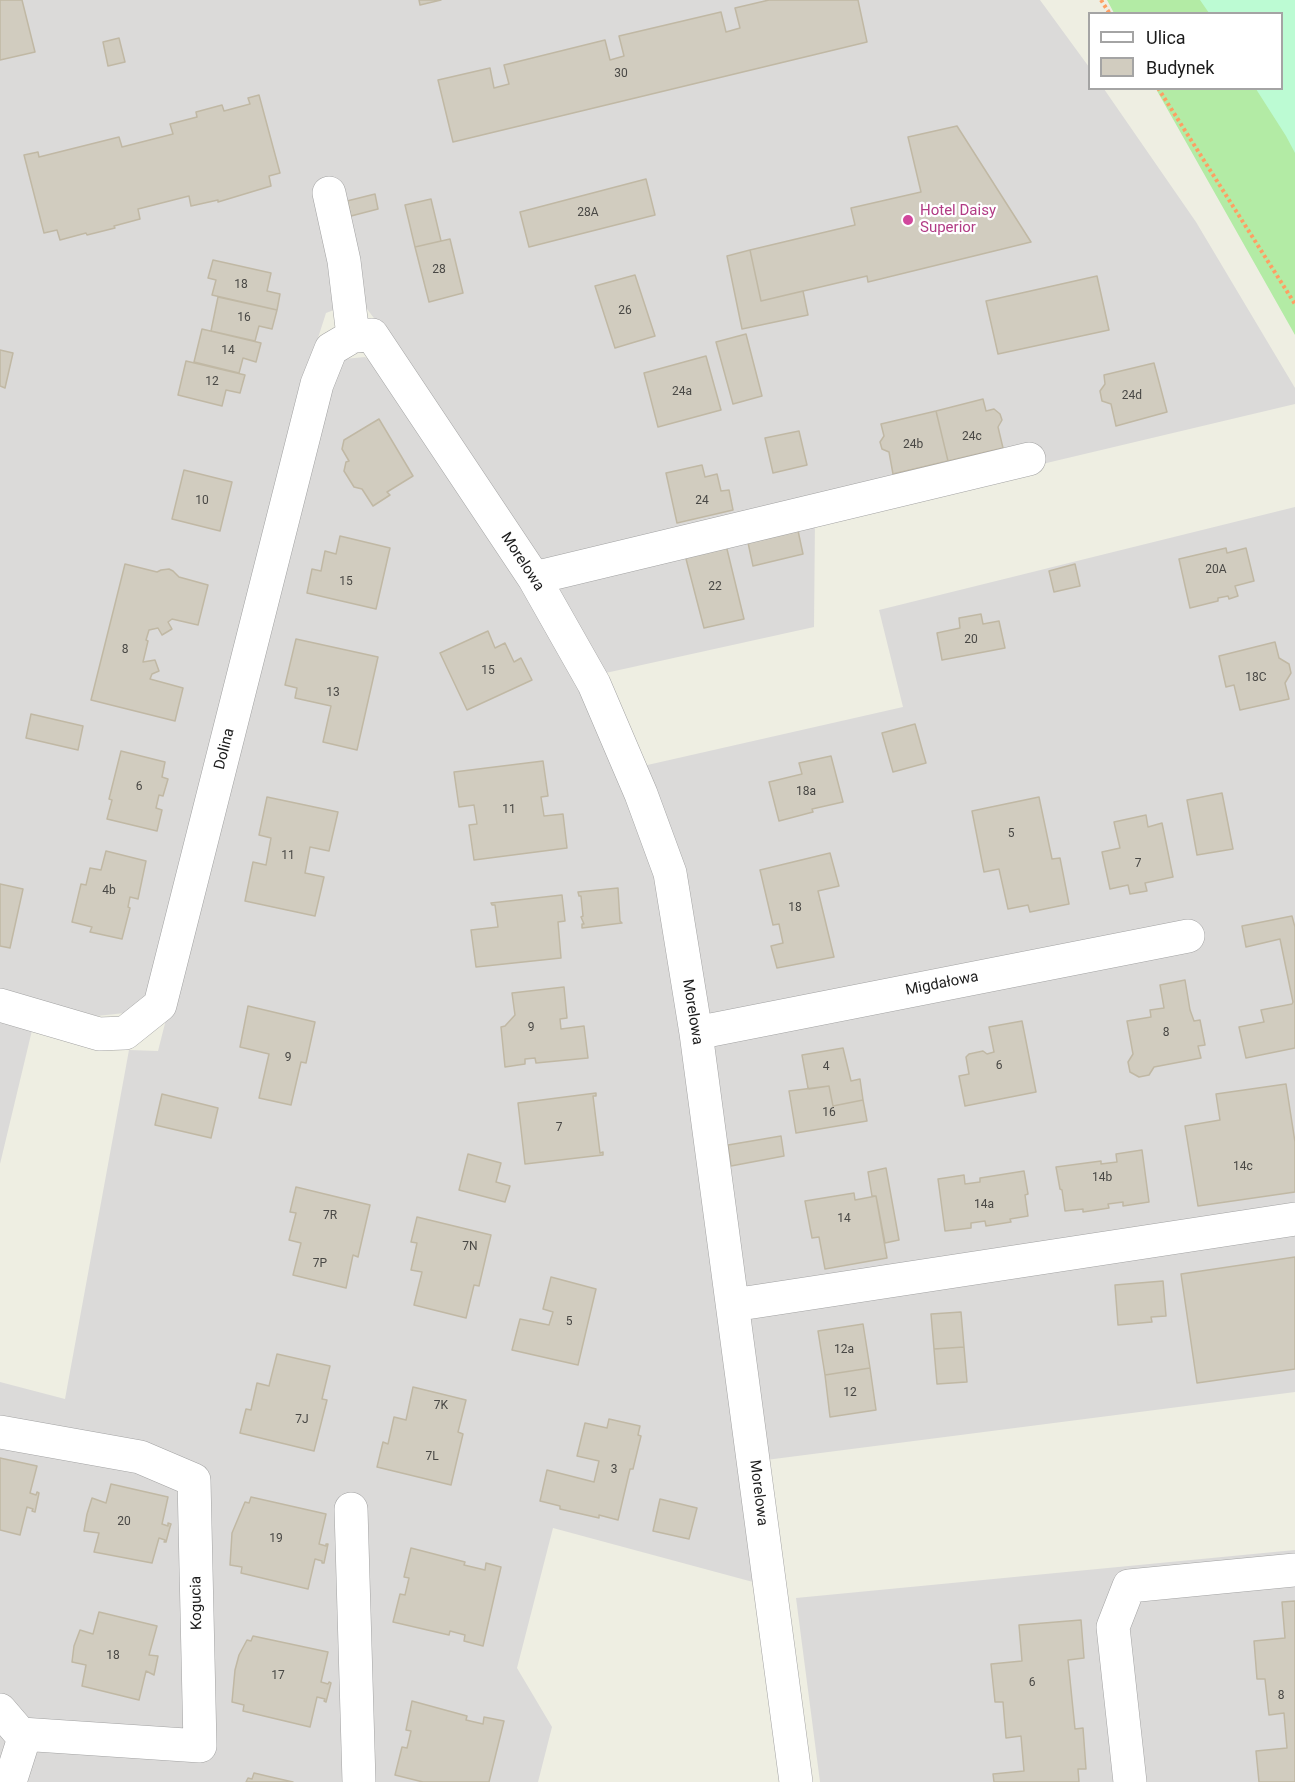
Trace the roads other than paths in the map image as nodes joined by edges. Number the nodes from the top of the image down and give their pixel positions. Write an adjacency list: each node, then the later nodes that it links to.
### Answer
1 (328, 193): 2 (street)
2 (352, 336): 4 (street, Morelowa); 6 (street, Dolina)
3 (1029, 459): 4 (street)
4 (534, 578): 7 (street, Morelowa)
5 (1188, 936): 7 (street, Migdałowa)
6 (0, 1005)
7 (696, 1032): 9 (street, Morelowa)
8 (1295, 1219): 9 (street)
9 (733, 1305): 17 (street, Morelowa)
10 (0, 1432): 14 (street, Kogucia)
11 (351, 1509): 16 (street)
12 (1295, 1570): 18 (street)
13 (0, 1710): 14 (street)
14 (21, 1734): 15 (street)
15 (10, 1782)
16 (358, 1782)
17 (796, 1782)
18 (1130, 1782)

